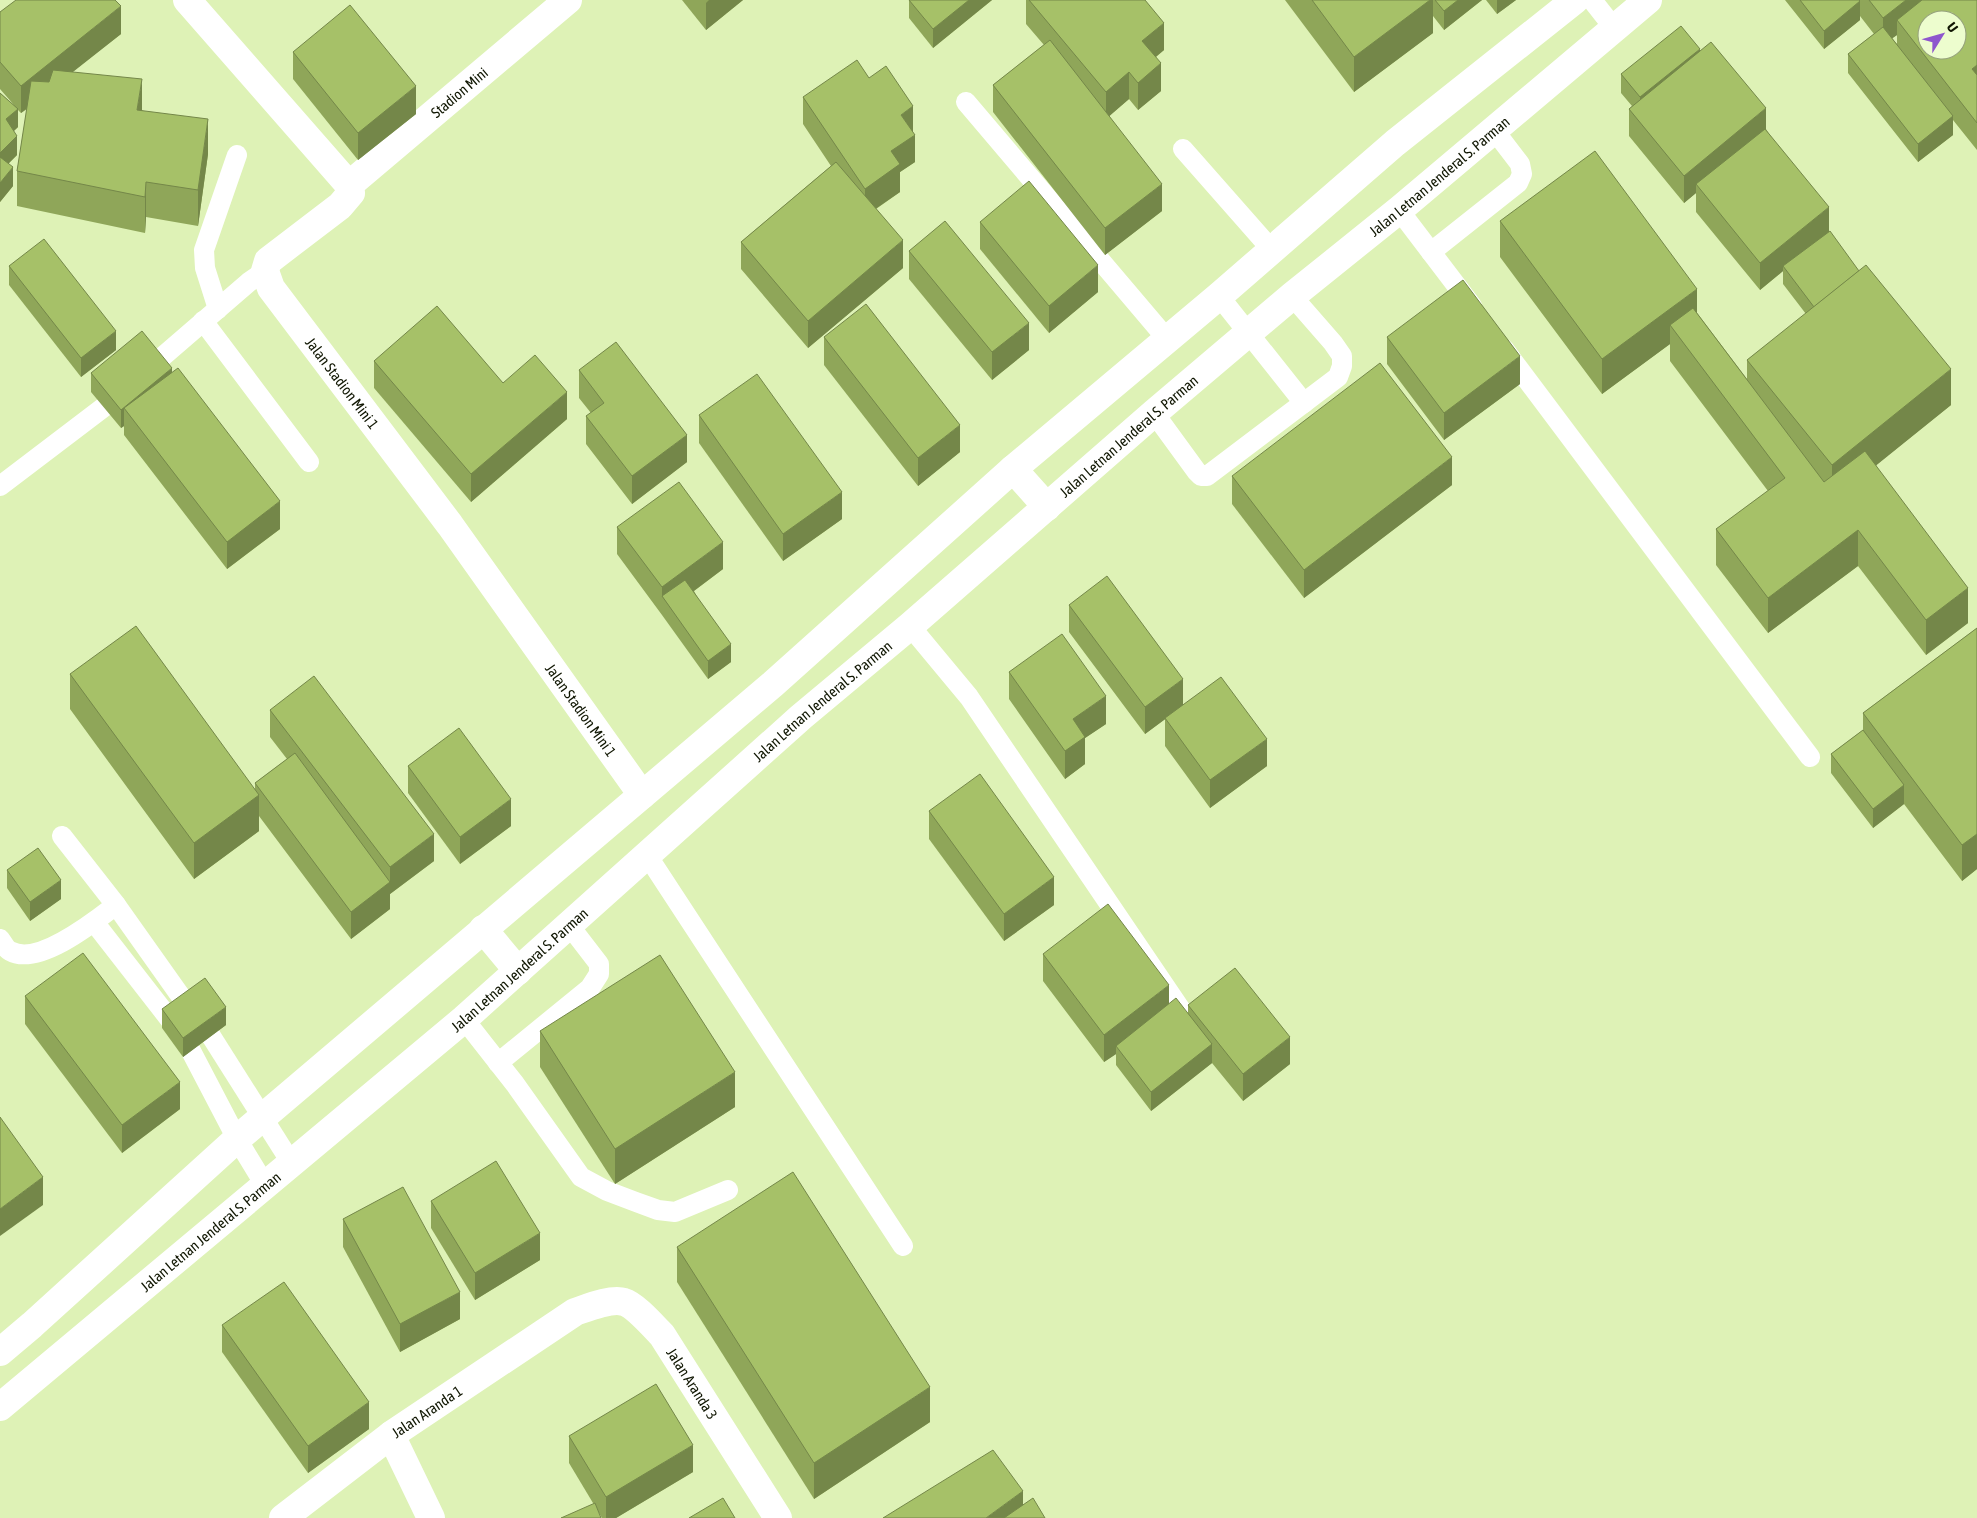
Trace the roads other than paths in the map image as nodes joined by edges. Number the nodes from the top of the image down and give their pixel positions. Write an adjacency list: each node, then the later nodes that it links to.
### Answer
1 (186, 0): 11 (street)
2 (568, 0): 11 (street, Stadion Mini)
3 (1575, 0): 13 (street)
4 (1592, 0): 6 (lane)
5 (1648, 0): 6 (street, Jalan Letnan Jenderal S. Parman)
6 (1614, 28): 8 (street, Jalan Letnan Jenderal S. Parman)
7 (966, 102): 20 (lane)
8 (1494, 130): 12 (street, Jalan Letnan Jenderal S. Parman); 14 (lane)
9 (1183, 149): 13 (lane)
10 (238, 154): 18 (lane)
11 (350, 185): 15 (street)
12 (1399, 210): 14 (lane); 17 (street, Jalan Letnan Jenderal S. Parman)
13 (1271, 249): 16 (street)
14 (1431, 252): 32 (lane)
15 (264, 271): 18 (lane); 33 (street, Jalan Stadion Mini 1)
16 (1219, 296): 19 (lane); 20 (street)
17 (1292, 296): 19 (street, Jalan Letnan Jenderal S. Parman); 22 (lane)
18 (211, 315): 21 (lane); 25 (lane)
19 (1249, 332): 22 (lane); 24 (street, Jalan Letnan Jenderal S. Parman)
20 (1166, 339): 26 (street)
21 (154, 364)
22 (1304, 404): 24 (lane)
23 (104, 408): 27 (lane)
24 (1154, 413): 28 (street, Jalan Letnan Jenderal S. Parman)
25 (309, 462)
26 (1013, 469): 28 (street); 30 (street)
27 (0, 486)
28 (1047, 507): 29 (street, Jalan Letnan Jenderal S. Parman)
29 (910, 626): 31 (street, Jalan Letnan Jenderal S. Parman); 44 (lane)
30 (772, 684): 31 (street); 33 (street)
31 (801, 717): 35 (street, Jalan Letnan Jenderal S. Parman)
32 (1810, 757)
33 (642, 795): 39 (street)
34 (62, 836): 36 (lane)
35 (647, 855): 38 (street, Jalan Letnan Jenderal S. Parman); 54 (lane)
36 (116, 905): 37 (lane); 42 (lane)
37 (94, 922): 40 (lane); 45 (lane)
38 (569, 925): 41 (street, Jalan Letnan Jenderal S. Parman); 48 (lane)
39 (483, 929): 41 (street); 49 (street)
40 (0, 940)
41 (518, 971): 43 (street, Jalan Letnan Jenderal S. Parman)
42 (190, 1008)
43 (464, 1019): 48 (lane); 51 (street, Jalan Letnan Jenderal S. Parman)
44 (1188, 1020)
45 (171, 1021)
46 (211, 1036): 49 (lane)
47 (191, 1051): 50 (lane)
48 (498, 1063): 53 (lane)
49 (264, 1118): 50 (street); 51 (lane)
50 (238, 1139): 52 (lane); 56 (street)
51 (292, 1164): 52 (street, Jalan Letnan Jenderal S. Parman)
52 (265, 1185): 57 (street, Jalan Letnan Jenderal S. Parman)
53 (728, 1190)
54 (903, 1246)
55 (575, 1312): 59 (street, Jalan Aranda 1); 62 (street, Jalan Aranda 3)
56 (2, 1350): 57 (street)
57 (30, 1380): 58 (street, Jalan Letnan Jenderal S. Parman)
58 (0, 1407)
59 (391, 1435): 60 (street, Jalan Aranda 1); 61 (street)
60 (283, 1518)
61 (431, 1518)
62 (778, 1518)

